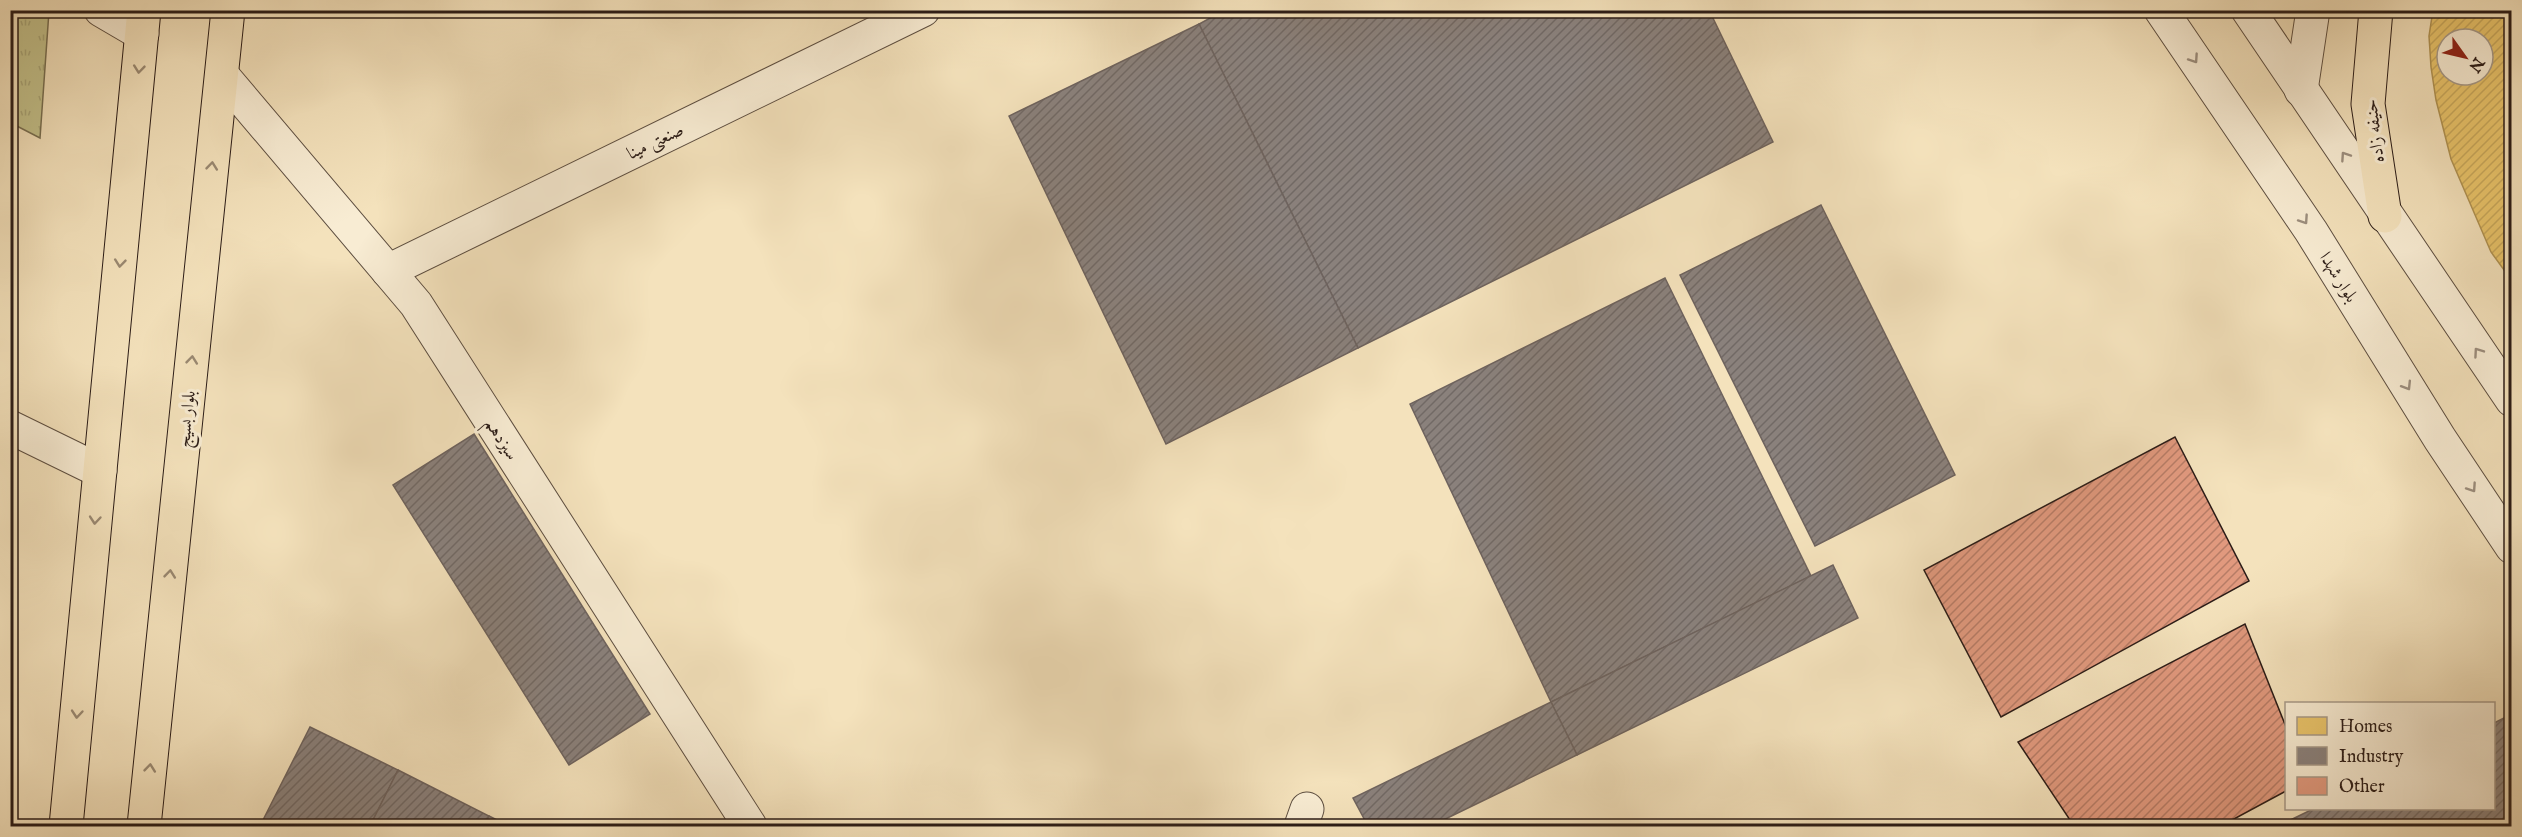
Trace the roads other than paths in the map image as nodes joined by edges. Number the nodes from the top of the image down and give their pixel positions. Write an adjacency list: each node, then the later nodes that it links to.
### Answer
1 (101, 10): 8 (street)
2 (228, 10): 9 (main road, بلوار بسیج)
3 (922, 10): 12 (street, صنعتی مینا)
4 (2162, 10): 16 (street, بلوار شهدا, one-way to 16)
5 (2248, 10): 10 (street)
6 (2313, 10): 10 (street)
7 (2376, 10): 11 (main road, حنیفه زاده)
8 (143, 22): 15 (main road, one-way to 15)
9 (222, 75): 12 (street, سیزدهم); 18 (main road, بلوار بسیج, one-way to 9)
10 (2301, 90): 11 (street, one-way to 10)
11 (2385, 216): 13 (street, one-way to 11)
12 (388, 271): 19 (street, سیزدهم)
13 (2511, 400)
14 (10, 427): 15 (street)
15 (100, 471): 17 (main road, one-way to 17)
16 (2511, 547)
17 (66, 826)
18 (144, 826)
19 (750, 826)

